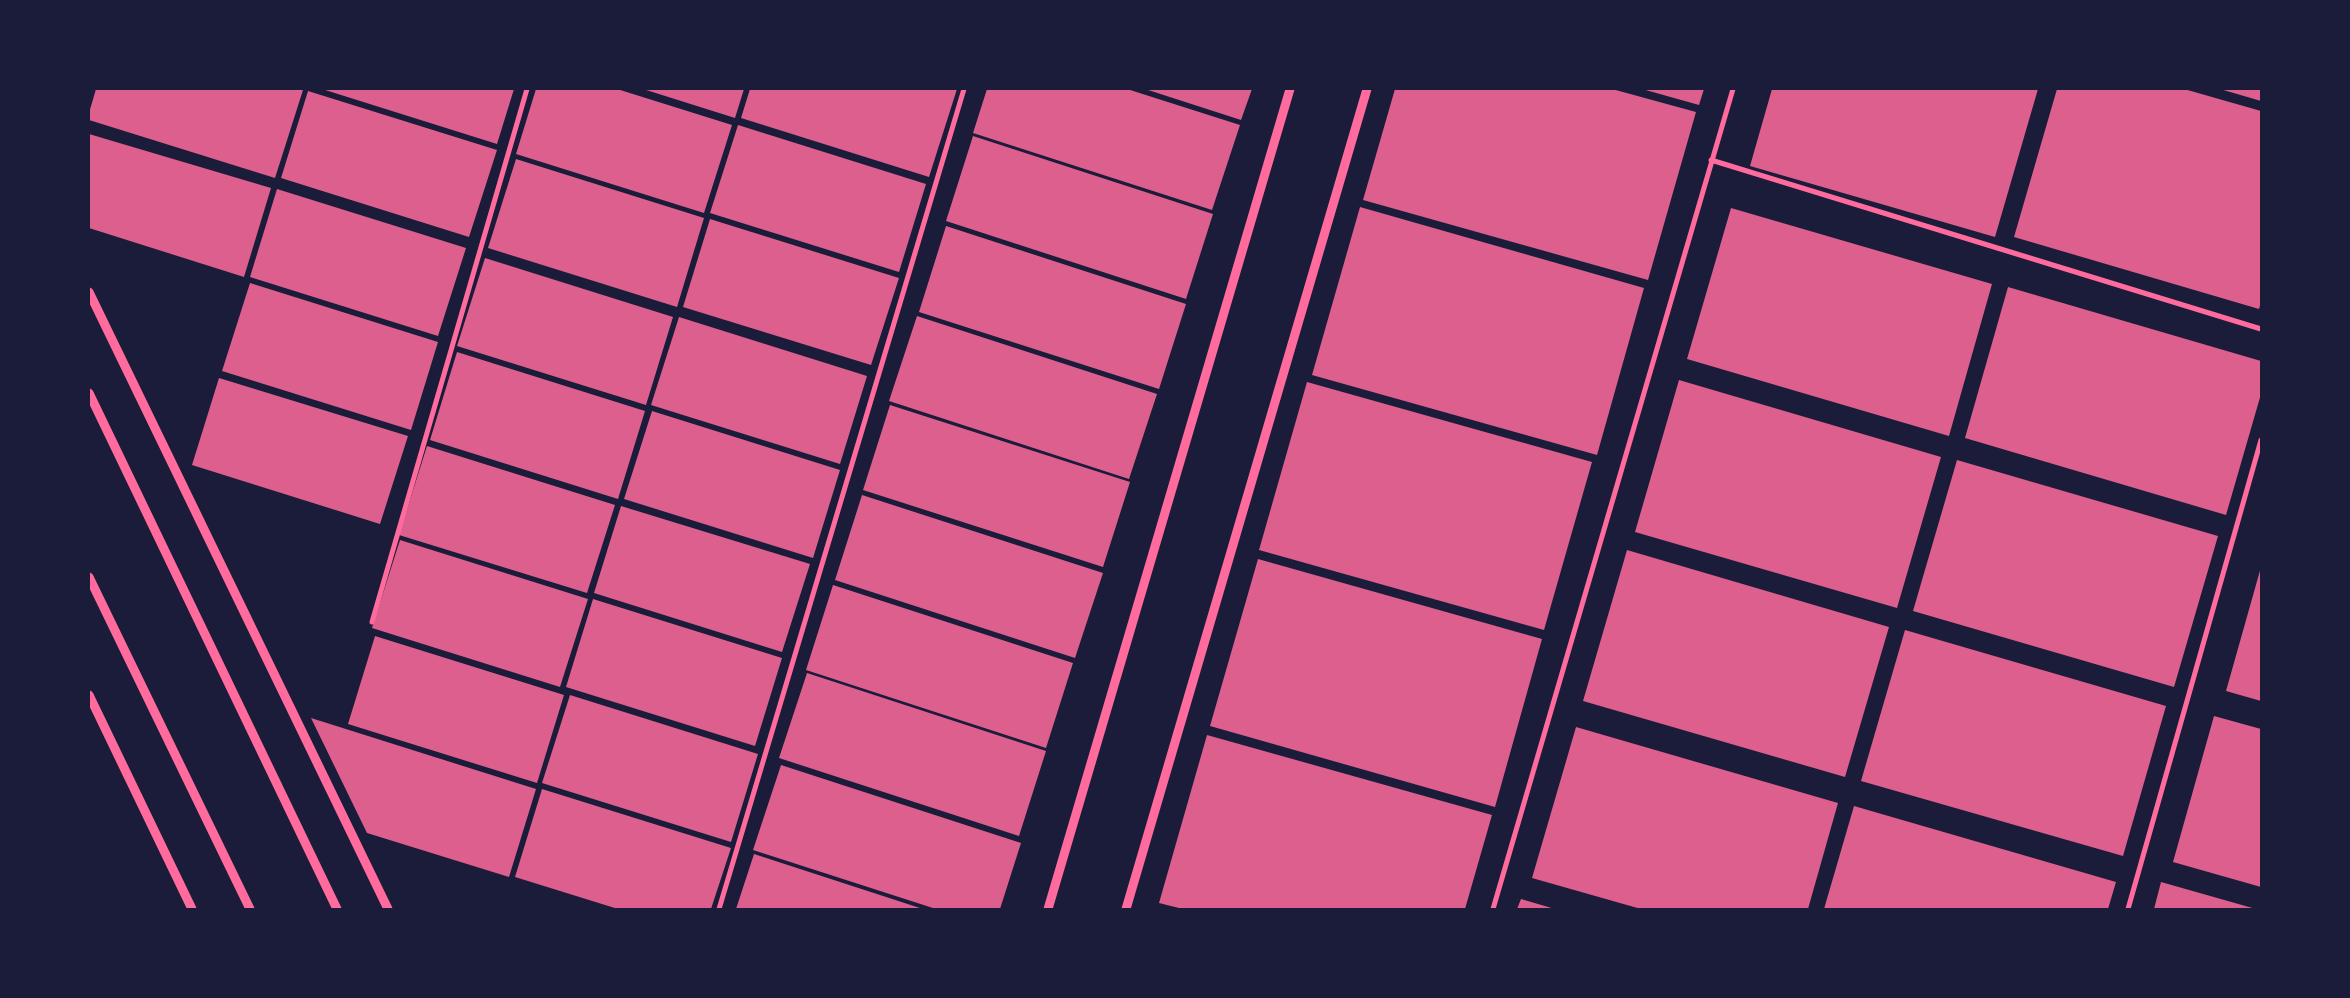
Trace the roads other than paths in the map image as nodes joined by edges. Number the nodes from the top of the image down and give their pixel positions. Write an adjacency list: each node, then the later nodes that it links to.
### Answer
1 (527, 89): 12 (street)
2 (964, 89): 18 (street)
3 (1290, 89): 19 (street)
4 (1367, 89): 20 (street)
5 (1732, 89): 6 (street)
6 (1711, 160): 8 (street); 21 (street)
7 (89, 292): 17 (street)
8 (2261, 329)
9 (89, 393): 16 (street)
10 (2261, 440): 22 (street)
11 (89, 577): 15 (street)
12 (372, 622)
13 (89, 695): 14 (street)
14 (192, 909)
15 (250, 909)
16 (337, 909)
17 (388, 909)
18 (719, 909)
19 (1048, 909)
20 (1126, 909)
21 (1494, 909)
22 (2128, 909)

